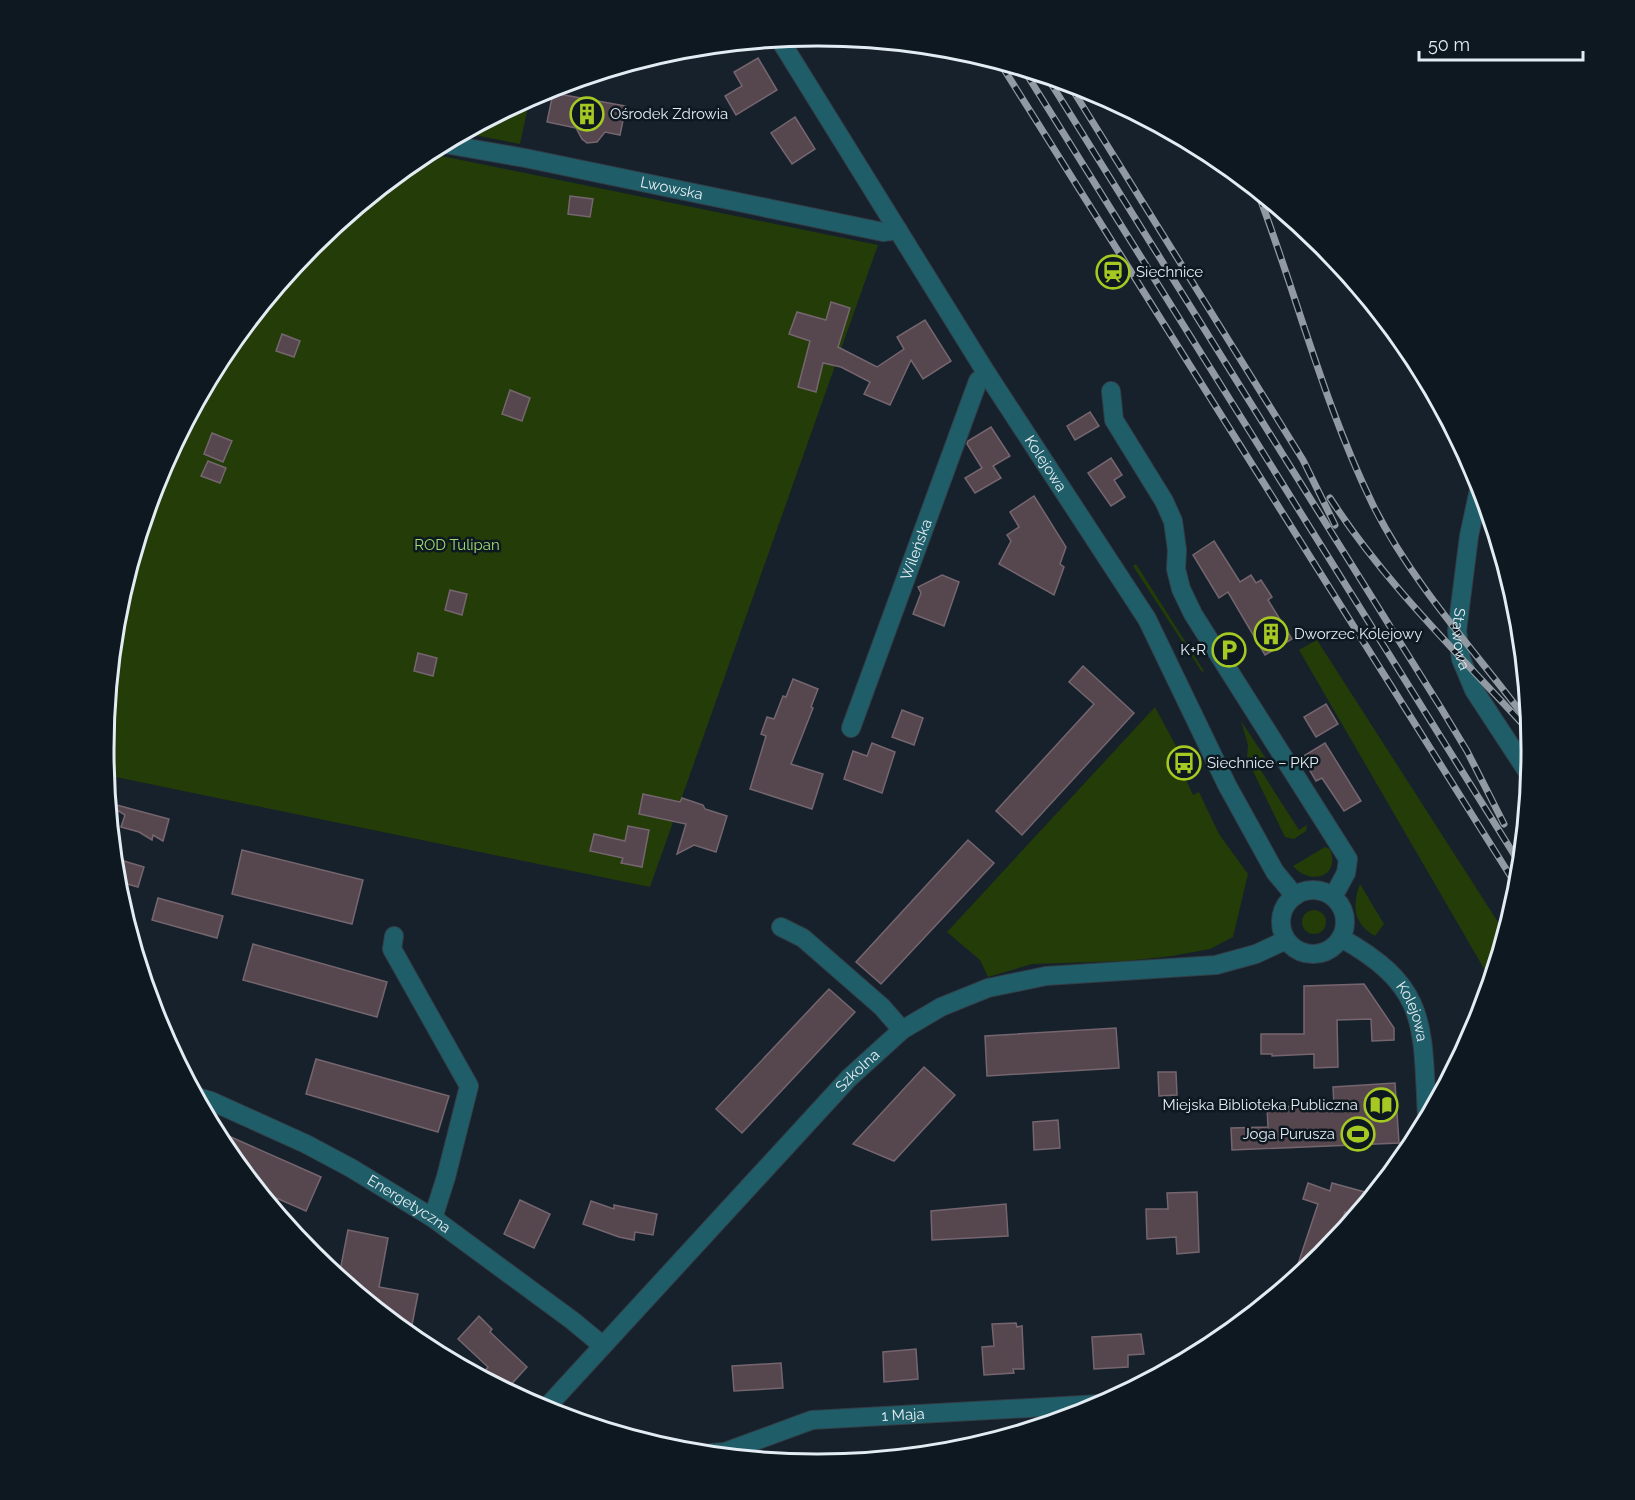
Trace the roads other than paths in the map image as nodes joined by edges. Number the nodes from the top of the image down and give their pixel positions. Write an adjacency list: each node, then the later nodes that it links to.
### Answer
1 (785, 47): 3 (street, Kolejowa)
2 (458, 146): 3 (street, Lwowska)
3 (898, 230): 4 (street, Kolejowa)
4 (987, 374): 7 (street, Wileńska); 9 (street, Kolejowa)
5 (1111, 391): 10 (street)
6 (1476, 504): 8 (street, Stawowa)
7 (851, 728)
8 (1521, 761)
9 (1295, 896): 10 (street); 14 (street)
10 (1333, 897): 13 (street)
11 (781, 927): 15 (street)
12 (394, 936): 18 (street)
13 (1341, 938): 14 (street); 17 (street, Kolejowa)
14 (1286, 940): 15 (street, Szkolna)
15 (902, 1030): 19 (street, Szkolna)
16 (207, 1100): 18 (street, Energetyczna)
17 (1427, 1103)
18 (433, 1218): 19 (street, Energetyczna)
19 (602, 1345): 20 (street, Szkolna)
20 (552, 1401)
21 (1072, 1406): 22 (street, 1 Maja)
22 (736, 1448)

